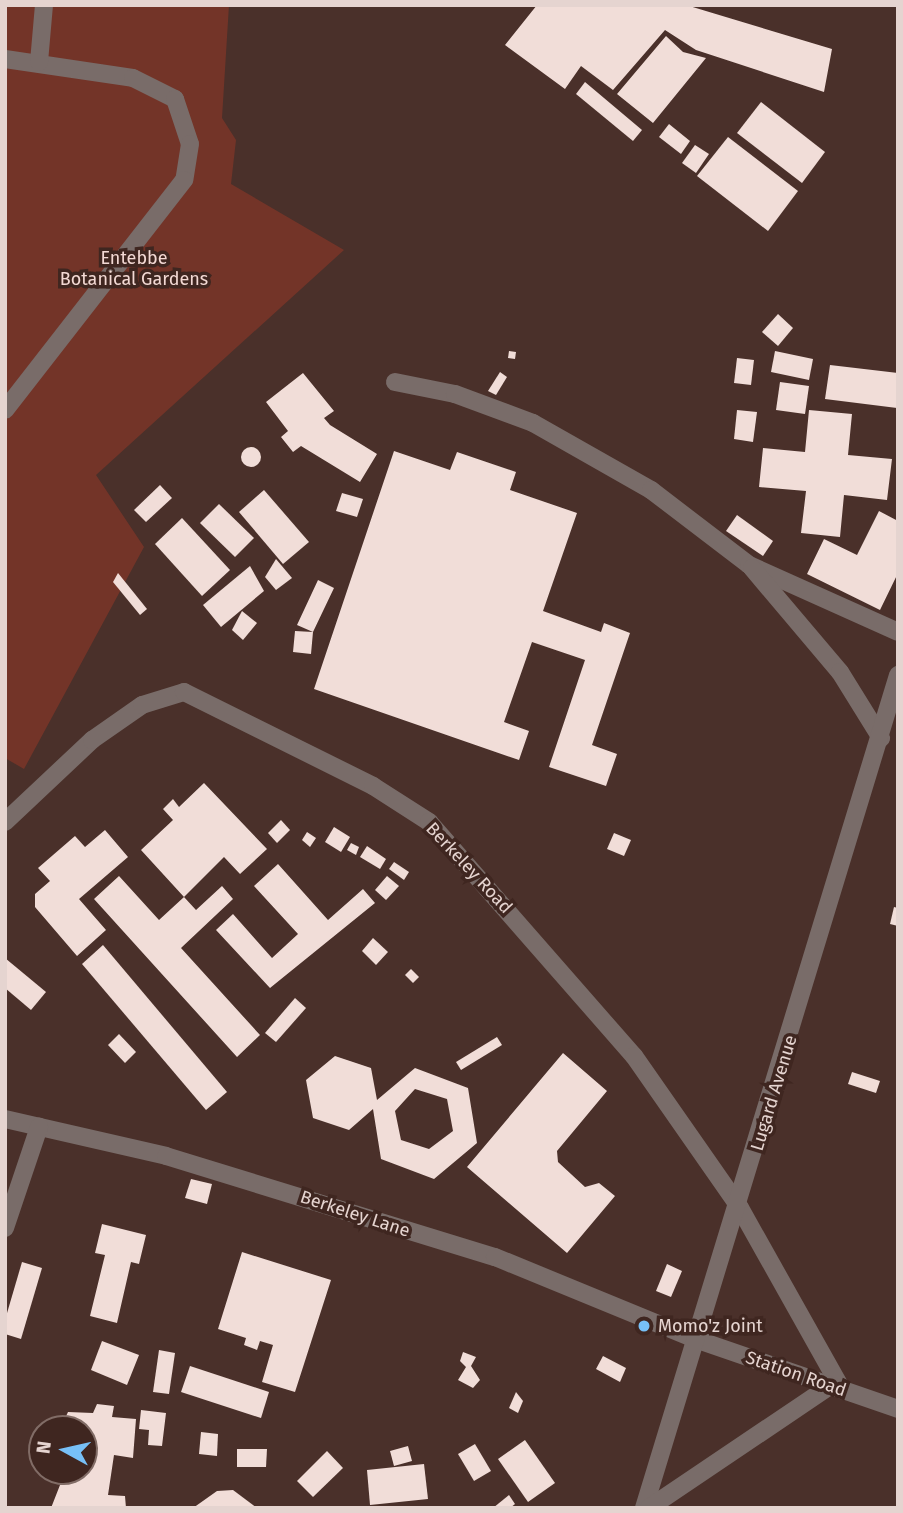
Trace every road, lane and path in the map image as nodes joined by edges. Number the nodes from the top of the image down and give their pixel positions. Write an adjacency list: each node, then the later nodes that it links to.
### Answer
1 (44, 5): 3 (street)
2 (5, 59): 3 (street)
3 (39, 62): 5 (street)
4 (395, 383): 6 (street)
5 (5, 410)
6 (749, 565): 7 (street); 9 (street)
7 (898, 632)
8 (898, 675): 9 (street, Lugard Avenue)
9 (881, 738): 13 (street, Lugard Avenue)
10 (5, 822): 13 (street, Berkeley Road)
11 (5, 1119): 12 (street, Berkeley Lane)
12 (39, 1127): 14 (street); 15 (street, Berkeley Lane)
13 (740, 1208): 15 (street, Lugard Avenue); 16 (street, Berkeley Road)
14 (5, 1227)
15 (695, 1339): 16 (street, Station Road); 18 (street, Lugard Avenue)
16 (836, 1388): 17 (street, Station Road); 19 (street)
17 (898, 1409)
18 (643, 1508)
19 (649, 1508)

